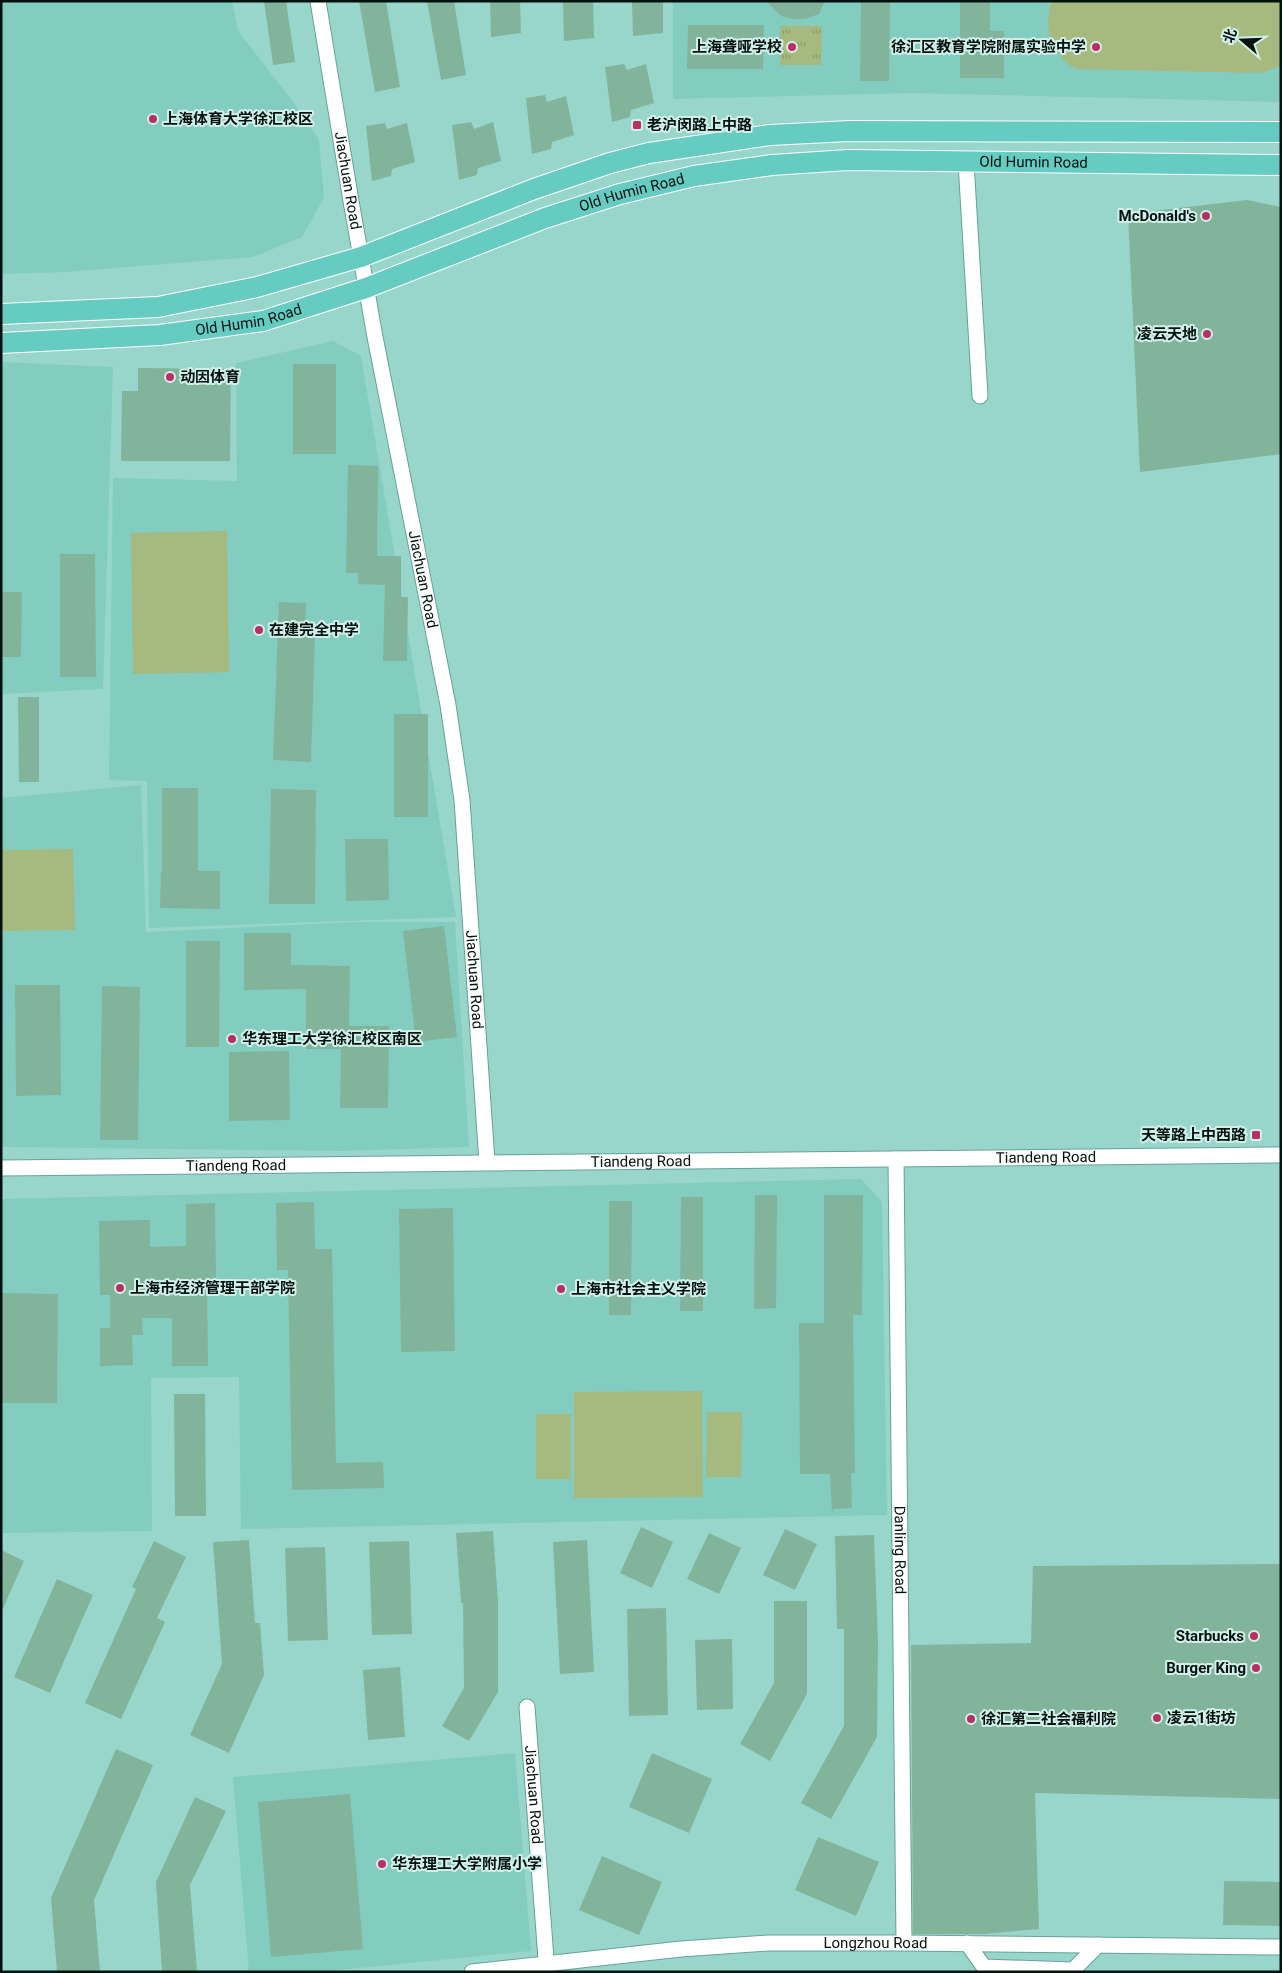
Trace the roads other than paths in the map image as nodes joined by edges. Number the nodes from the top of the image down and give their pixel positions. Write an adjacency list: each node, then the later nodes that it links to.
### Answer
1 (318, 1): 5 (street, Jiachuan Road)
2 (1281, 132): 5 (main road, Old Humin Road)
3 (966, 162): 4 (main road, Old Humin Road); 6 (main road, Old Humin Road); 9 (street)
4 (1281, 165)
5 (361, 257): 6 (street, Jiachuan Road); 7 (main road, Old Humin Road)
6 (366, 288): 8 (main road, Old Humin Road); 12 (street, Jiachuan Road)
7 (1, 314)
8 (1, 343)
9 (980, 396)
10 (1281, 1155): 11 (street, Tiandeng Road)
11 (896, 1159): 12 (street, Tiandeng Road); 15 (street, Danling Road)
12 (487, 1162): 13 (street, Tiandeng Road)
13 (1, 1168)
14 (527, 1707): 19 (street, Jiachuan Road)
15 (904, 1942): 16 (street, Longzhou Road); 19 (street, Longzhou Road)
16 (967, 1943): 17 (street, Longzhou Road); 17 (street)
17 (1098, 1945): 18 (street, Longzhou Road)
18 (1281, 1947)
19 (547, 1968): 20 (street, Longzhou Road)
20 (472, 1972)

